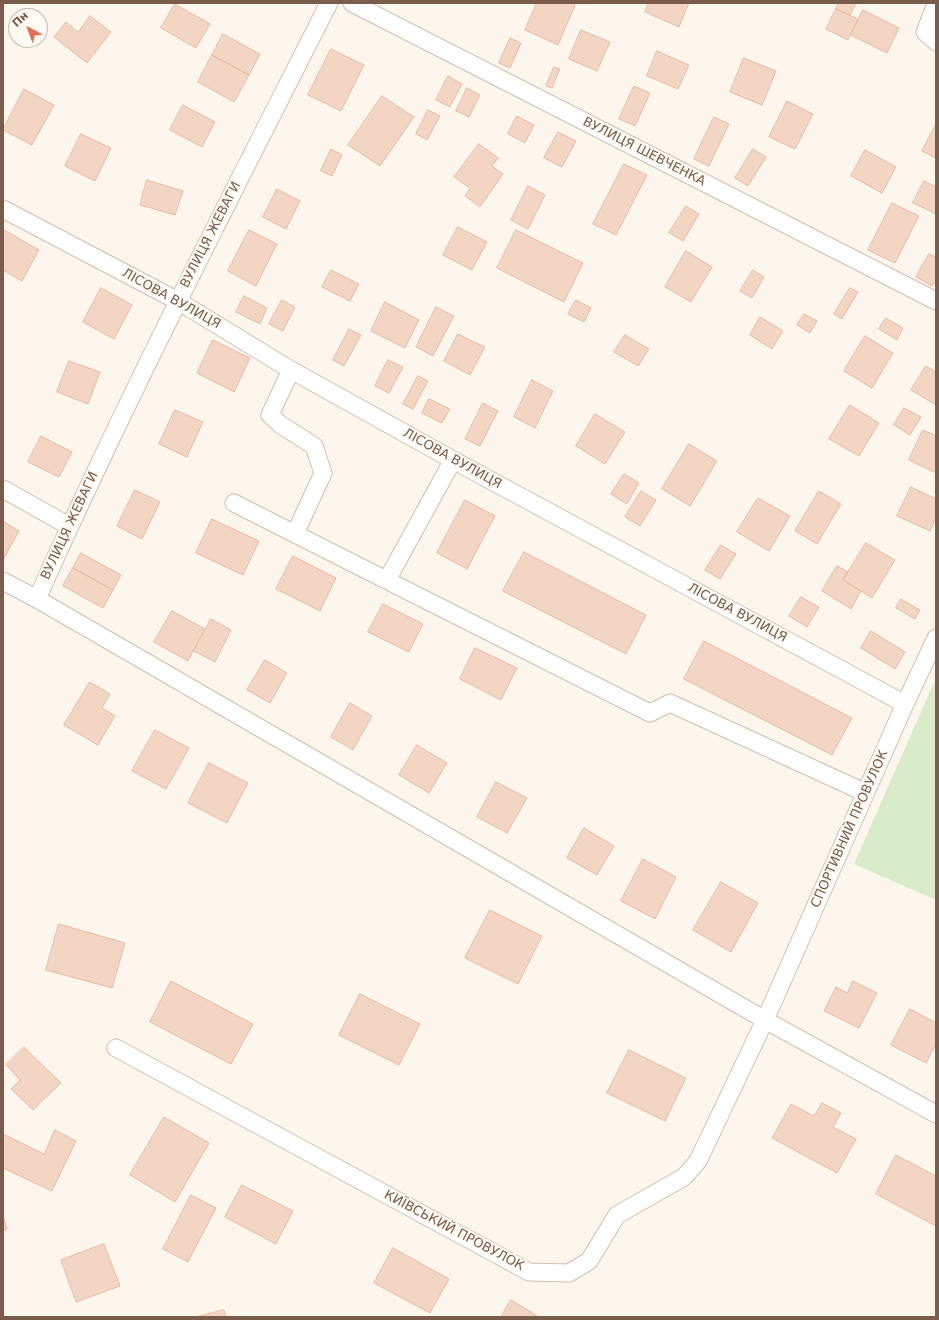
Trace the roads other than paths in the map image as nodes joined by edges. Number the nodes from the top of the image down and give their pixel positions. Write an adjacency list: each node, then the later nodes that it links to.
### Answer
1 (328, 3): 6 (street, ВУЛИЦЯ ЖЕВАГИ)
2 (352, 3): 7 (street, ВУЛИЦЯ ШЕВЧЕНКА)
3 (936, 4): 4 (street)
4 (936, 42)
5 (3, 209): 6 (street, ЛІСОВА ВУЛИЦЯ)
6 (178, 301): 8 (street, ЛІСОВА ВУЛИЦЯ); 12 (street, ВУЛИЦЯ ЖЕВАГИ)
7 (936, 301)
8 (291, 370): 9 (street, ЛІСОВА ВУЛИЦЯ); 13 (street)
9 (453, 460): 14 (street); 18 (street, ЛІСОВА ВУЛИЦЯ)
10 (3, 489): 12 (street)
11 (234, 503): 13 (street)
12 (69, 526): 16 (street, ВУЛИЦЯ ЖЕВАГИ)
13 (295, 534): 14 (street)
14 (387, 580): 19 (street)
15 (3, 581): 16 (street)
16 (37, 599): 20 (street)
17 (936, 638): 18 (street, СПОРТИВНИЙ ПРОВУЛОК)
18 (905, 704): 19 (street, СПОРТИВНИЙ ПРОВУЛОК)
19 (866, 793): 20 (street, СПОРТИВНИЙ ПРОВУЛОК)
20 (765, 1020): 21 (street, КИЇВСЬКИЙ ПРОВУЛОК); 22 (street)
21 (116, 1048)
22 (936, 1114)

